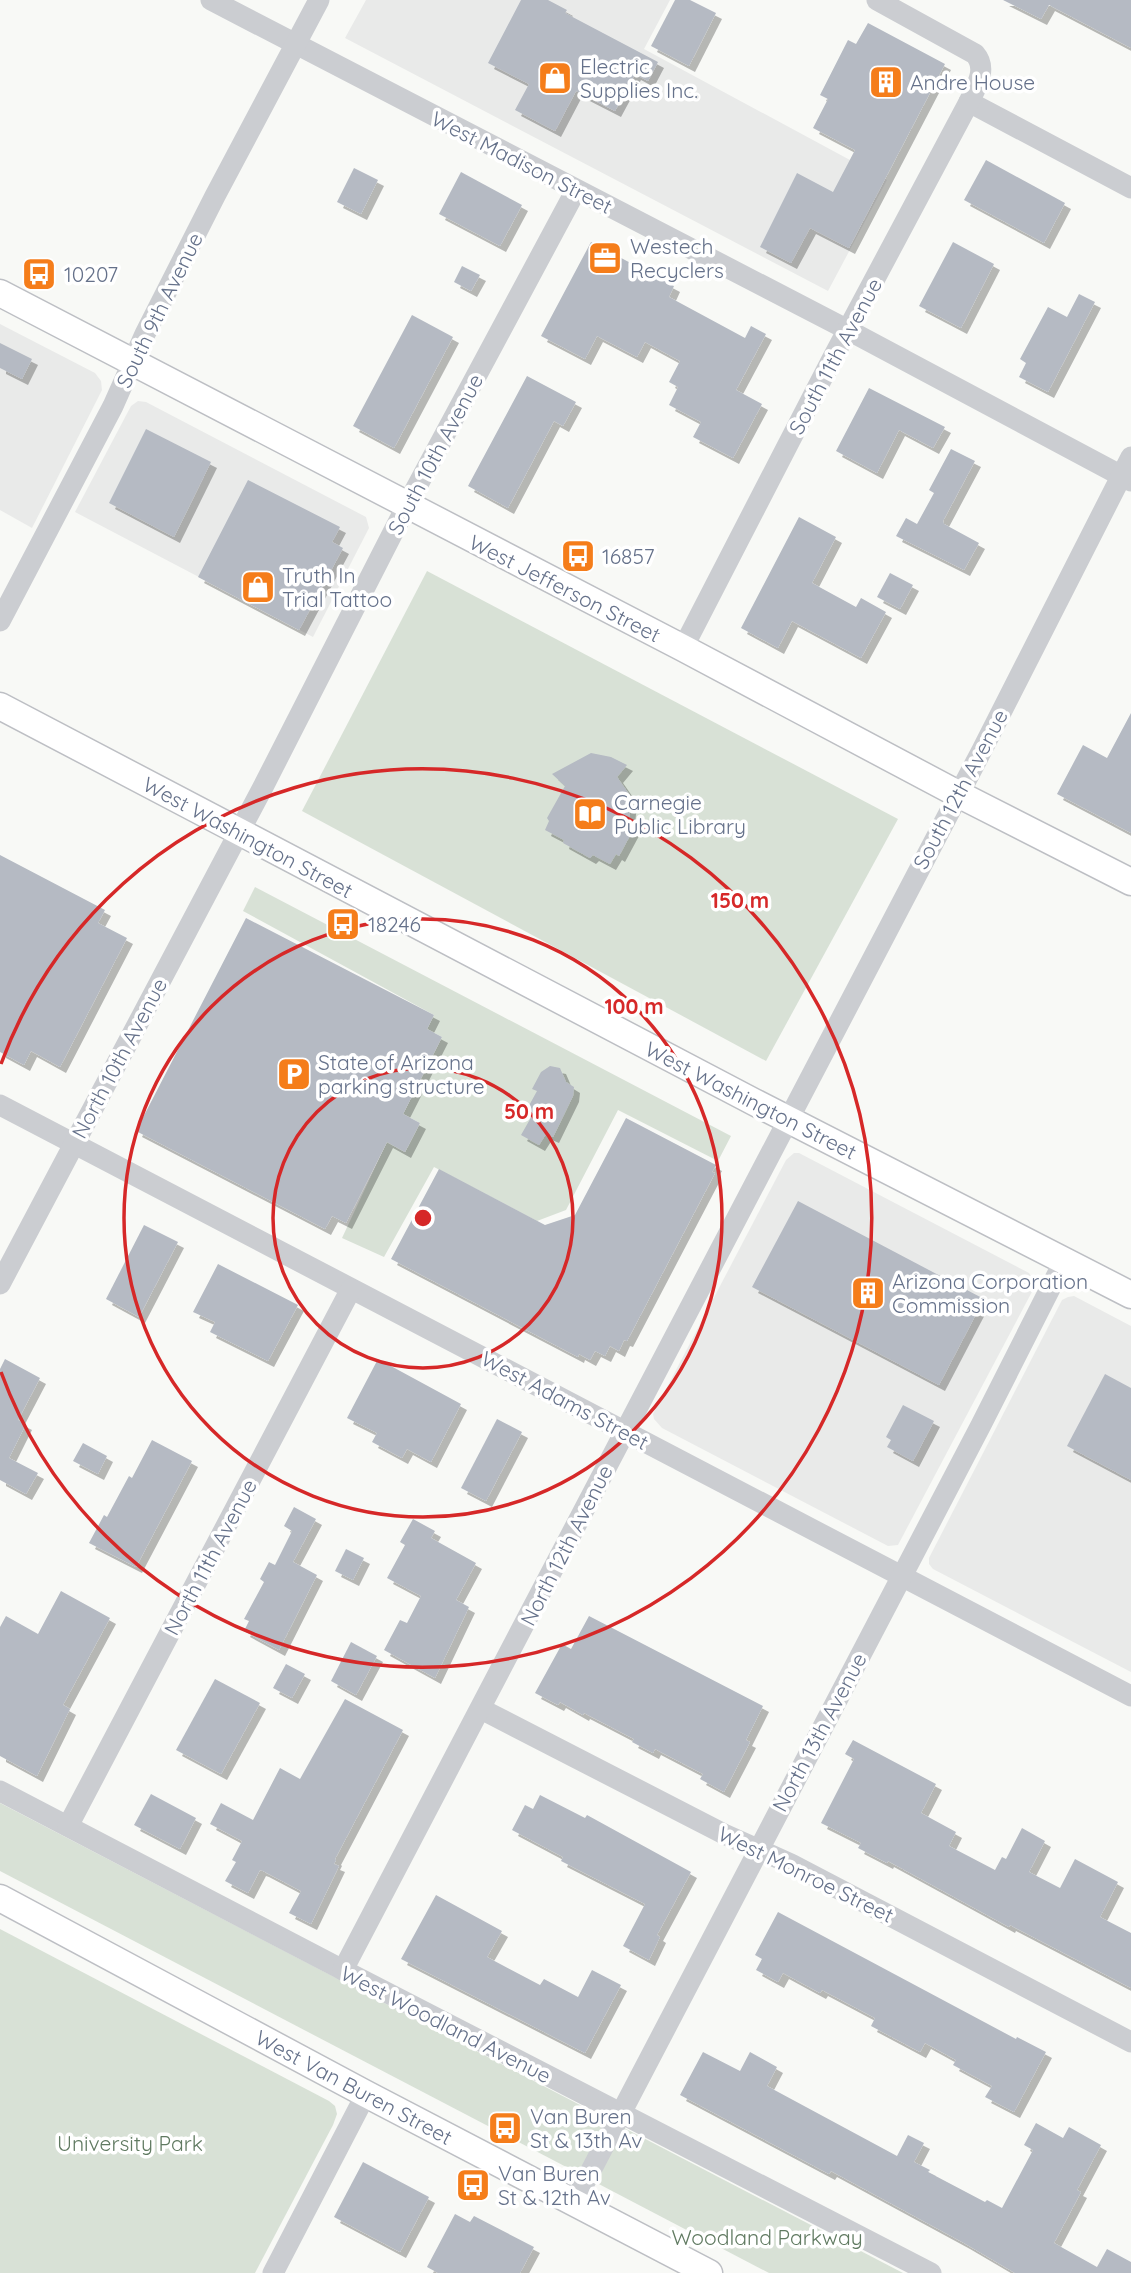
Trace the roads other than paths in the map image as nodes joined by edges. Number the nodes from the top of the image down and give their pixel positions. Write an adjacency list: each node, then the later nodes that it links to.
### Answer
1 (211, 0): 4 (street, West Madison Street)
2 (319, 0): 4 (street, South 9th Avenue)
3 (877, 0): 5 (street, South 11th Avenue)
4 (296, 44): 7 (street, West Madison Street); 10 (street, South 9th Avenue)
5 (969, 102): 6 (street); 9 (street, South 11th Avenue)
6 (1131, 188)
7 (576, 190): 9 (street, West Madison Street); 13 (street, South 10th Avenue)
8 (0, 293): 10 (main road, West Jefferson Street)
9 (848, 330): 12 (street, West Madison Street); 15 (street, South 11th Avenue)
10 (133, 362): 13 (main road, West Jefferson Street); 14 (street, South 9th Avenue)
11 (1131, 457): 12 (street, South 12th Avenue)
12 (1126, 479): 17 (street, South 12th Avenue)
13 (407, 505): 15 (main road, West Jefferson Street); 18 (street, South 10th Avenue)
14 (0, 621)
15 (683, 648): 17 (main road, West Jefferson Street)
16 (0, 706): 18 (main road, West Washington Street)
17 (958, 794): 19 (main road, West Jefferson Street); 21 (street, South 12th Avenue)
18 (239, 833): 21 (main road, West Washington Street); 22 (street, North 10th Avenue)
19 (1131, 882)
20 (0, 1105): 22 (street, West Adams Street)
21 (788, 1120): 23 (main road, West Washington Street); 27 (street, North 12th Avenue)
22 (73, 1143): 24 (street, North 10th Avenue); 25 (street, West Adams Street)
23 (1064, 1261): 26 (main road, West Washington Street); 28 (street, North 13th Avenue)
24 (0, 1284)
25 (351, 1289): 27 (street, West Adams Street); 32 (street, North 11th Avenue)
26 (1131, 1295)
27 (624, 1431): 28 (street, West Adams Street); 30 (street, North 12th Avenue)
28 (901, 1575): 29 (street, West Adams Street); 33 (street, North 13th Avenue)
29 (1131, 1696)
30 (481, 1709): 33 (street, West Monroe Street); 35 (street, North 12th Avenue)
31 (0, 1791): 32 (street, West Woodland Avenue)
32 (68, 1826): 35 (street, West Woodland Avenue)
33 (758, 1849): 36 (street, West Monroe Street); 38 (street, North 13th Avenue)
34 (0, 1898): 37 (main road, West Van Buren Street)
35 (343, 1970): 38 (street, West Woodland Avenue)
36 (1131, 2042)
37 (366, 2094): 39 (main road, West Van Buren Street); 40 (street)
38 (620, 2113): 39 (street, North 13th Avenue); 42 (street, West Woodland Avenue)
39 (574, 2203): 41 (main road, West Van Buren Street)
40 (273, 2273)
41 (709, 2273)
42 (931, 2273)

